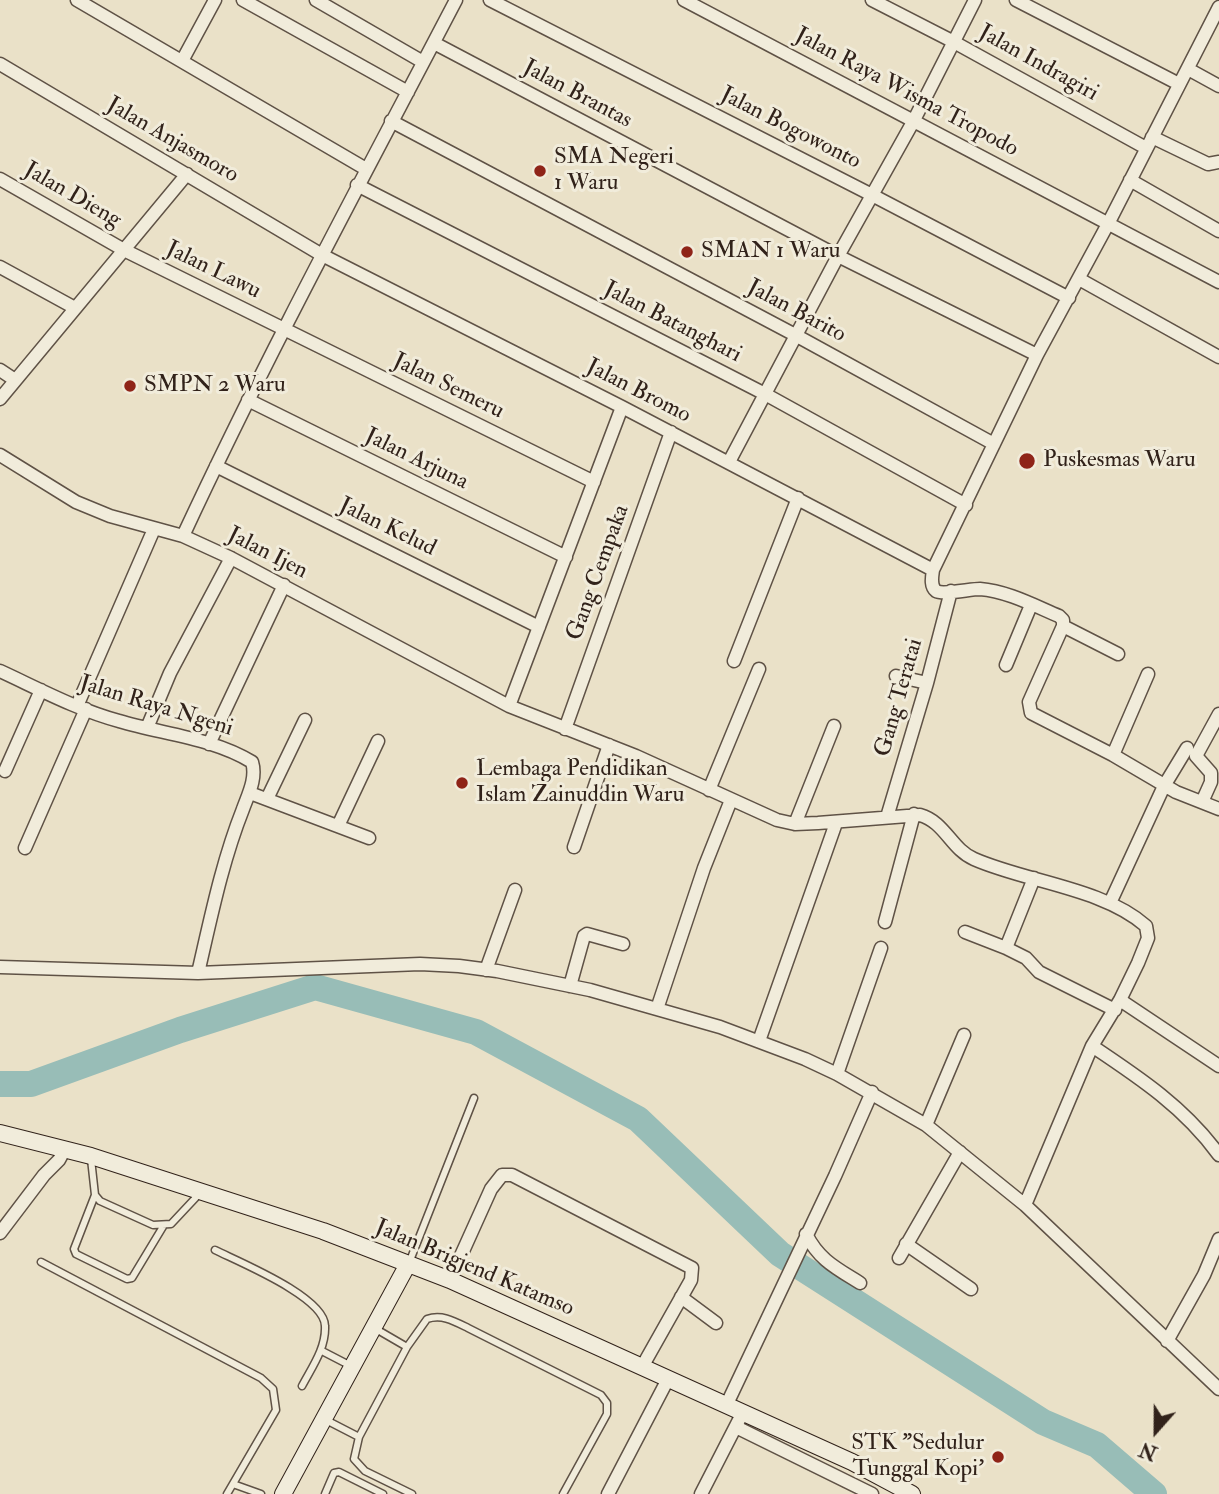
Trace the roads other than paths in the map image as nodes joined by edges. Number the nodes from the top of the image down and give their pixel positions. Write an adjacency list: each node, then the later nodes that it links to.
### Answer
1 (77, 0): 15 (street)
2 (215, 0): 15 (street)
3 (243, 0): 21 (street)
4 (316, 0): 16 (street)
5 (456, 0): 14 (street)
6 (491, 0): 31 (street, Jalan Bogowonto)
7 (684, 0): 23 (street, Jalan Raya Wisma Tropodo)
8 (872, 0): 13 (street, Jalan Indragiri)
9 (975, 0): 13 (street)
10 (1016, 0): 19 (street)
11 (1210, 0): 12 (street)
12 (1219, 6): 18 (street)
13 (952, 41): 23 (street); 24 (street, Jalan Indragiri)
14 (434, 43): 16 (street); 36 (street, Jalan Brantas)
15 (182, 61): 26 (street)
16 (423, 62): 21 (street)
17 (0, 64): 27 (street, Jalan Anjasmoro)
18 (1188, 69): 19 (street); 20 (street)
19 (1179, 84): 24 (street)
20 (1219, 86)
21 (408, 92): 22 (street)
22 (391, 121): 26 (street); 43 (street, Jalan Barito)
23 (913, 122): 31 (street); 32 (street, Jalan Raya Wisma Tropodo)
24 (1149, 142): 25 (street, Jalan Indragiri); 29 (street)
25 (1219, 162)
26 (366, 169): 30 (street)
27 (187, 174): 34 (street); 35 (street, Jalan Anjasmoro)
28 (0, 179): 34 (street, Jalan Dieng)
29 (1130, 180): 32 (street); 33 (street)
30 (357, 186): 35 (street); 48 (street, Jalan Batanghari)
31 (872, 195): 36 (street); 40 (street, Jalan Bogowonto)
32 (1109, 222): 38 (street); 39 (street, Jalan Raya Wisma Tropodo)
33 (1219, 231)
34 (124, 250): 41 (street); 42 (street, Jalan Lawu)
35 (322, 255): 42 (street); 51 (street, Jalan Bromo)
36 (838, 257): 43 (street); 44 (street, Jalan Brantas)
37 (0, 267): 41 (street)
38 (1079, 279): 40 (street); 45 (street)
39 (1219, 282)
40 (1069, 298): 44 (street)
41 (75, 308): 47 (street)
42 (284, 329): 50 (street); 57 (street, Jalan Semeru)
43 (797, 336): 48 (street); 53 (street, Jalan Barito)
44 (1037, 355): 53 (street)
45 (1219, 357)
46 (0, 370): 47 (street)
47 (15, 380): 49 (street)
48 (766, 395): 55 (street); 59 (street, Jalan Batanghari)
49 (0, 399)
50 (248, 400): 56 (street); 62 (street, Jalan Arjuna)
51 (622, 407): 52 (street, Jalan Bromo); 57 (street)
52 (671, 432): 55 (street, Jalan Bromo); 85 (street, Gang Cempaka)
53 (994, 444): 59 (street)
54 (0, 456): 60 (street, Jalan Ijen)
55 (729, 462): 58 (street, Jalan Bromo)
56 (216, 466): 61 (street); 69 (street, Jalan Kelud)
57 (594, 482): 62 (street)
58 (798, 498): 64 (street, Jalan Bromo); 71 (street)
59 (966, 505): 64 (street)
60 (154, 529): 61 (street, Jalan Ijen); 80 (street)
61 (183, 536): 63 (street, Jalan Ijen)
62 (566, 557): 69 (street)
63 (231, 558): 65 (street, Jalan Ijen); 84 (street)
64 (933, 570): 66 (street)
65 (285, 585): 79 (street, Jalan Ijen); 87 (street)
66 (951, 591): 67 (street); 77 (street, Gang Teratai)
67 (1031, 605): 68 (street); 72 (street)
68 (1063, 626): 70 (street); 90 (street)
69 (539, 627): 79 (street)
70 (1118, 654)
71 (734, 661)
72 (1006, 666)
73 (759, 668): 93 (street)
74 (0, 671): 78 (street, Jalan Raya Ngeni)
75 (1148, 674): 90 (street)
76 (895, 676): 77 (street)
77 (927, 683): 100 (street, Gang Teratai)
78 (41, 690): 80 (street, Jalan Raya Ngeni); 91 (street)
79 (509, 706): 85 (street, Jalan Ijen)
80 (81, 707): 84 (street, Jalan Raya Ngeni); 106 (street)
81 (1219, 714): 97 (street)
82 (305, 720): 95 (street)
83 (834, 726): 102 (street)
84 (148, 729): 87 (street, Jalan Raya Ngeni)
85 (565, 729): 88 (street, Jalan Ijen)
86 (378, 741): 103 (street)
87 (209, 744): 94 (street, Jalan Raya Ngeni)
88 (608, 745): 93 (street, Jalan Ijen); 105 (street)
89 (1187, 748): 92 (street)
90 (1113, 755): 92 (street)
91 (5, 772)
92 (1164, 786): 97 (street); 109 (street)
93 (709, 790): 96 (street, Jalan Ijen)
94 (250, 793): 95 (street); 117 (street, Jalan Raya Ngeni)
95 (267, 799): 103 (street)
96 (731, 800): 102 (street, Jalan Ijen); 120 (street)
97 (1202, 802): 98 (street)
98 (1219, 809)
99 (914, 814): 100 (street, Jalan Ijen); 107 (street); 110 (street)
100 (887, 817): 101 (street, Jalan Ijen)
101 (836, 823): 102 (street, Jalan Ijen); 122 (street)
102 (795, 824)
103 (338, 826): 104 (street)
104 (369, 838)
105 (574, 847)
106 (25, 848)
107 (1034, 878): 109 (street); 114 (street)
108 (515, 890): 116 (street)
109 (1110, 903): 119 (street)
110 (885, 922)
111 (965, 932): 114 (street)
112 (623, 944): 118 (street)
113 (881, 948): 125 (street)
114 (1006, 948): 119 (street)
115 (0, 967): 117 (street)
116 (486, 970): 117 (street); 118 (street)
117 (198, 973)
118 (570, 986): 120 (street)
119 (1117, 1005): 123 (street); 124 (street)
120 (657, 1009): 122 (street)
121 (964, 1035): 128 (street)
122 (759, 1041): 125 (street)
123 (1093, 1046): 132 (street); 136 (street)
124 (1219, 1066)
125 (837, 1074): 126 (street)
126 (872, 1092): 128 (street); 139 (street)
127 (474, 1098): 145 (lane)
128 (926, 1125): 131 (street)
129 (0, 1133): 130 (street, Jalan Brigjend Katamso)
130 (65, 1149): 133 (street, Jalan Brigjend Katamso); 138 (street)
131 (960, 1152): 136 (street); 141 (street)
132 (1219, 1155)
133 (90, 1156): 134 (street, Jalan Brigjend Katamso); 135 (lane)
134 (202, 1191): 137 (lane); 145 (street, Jalan Brigjend Katamso)
135 (95, 1195): 137 (lane); 137 (lane)
136 (1025, 1205): 152 (street)
137 (164, 1225)
138 (0, 1233)
139 (805, 1236): 147 (street); 160 (street)
140 (1219, 1239): 152 (street)
141 (906, 1244): 143 (street); 148 (street)
142 (215, 1250): 154 (lane)
143 (899, 1258)
144 (41, 1262): 166 (lane)
145 (408, 1264): 146 (street, Jalan Brigjend Katamso); 151 (street)
146 (450, 1280): 149 (street); 156 (street, Jalan Brigjend Katamso)
147 (860, 1283)
148 (971, 1289)
149 (681, 1297): 150 (street); 156 (street)
150 (716, 1323)
151 (374, 1328): 153 (lane); 155 (street)
152 (1167, 1341): 159 (street)
153 (407, 1347): 163 (lane); 173 (lane)
154 (321, 1351): 155 (lane); 158 (lane)
155 (353, 1366): 161 (street)
156 (642, 1367): 157 (street, Jalan Brigjend Katamso)
157 (668, 1379): 160 (street, Jalan Brigjend Katamso); 174 (street)
158 (302, 1386)
159 (1219, 1389)
160 (726, 1406): 162 (street, Jalan Brigjend Katamso)
161 (324, 1419): 163 (lane); 169 (street)
162 (739, 1420): 164 (street, Jalan Brigjend Katamso); 165 (street); 175 (street)
163 (359, 1437): 172 (lane)
164 (796, 1437): 165 (street); 177 (street, Jalan Brigjend Katamso)
165 (788, 1453): 176 (street)
166 (233, 1484): 167 (lane); 168 (lane)
167 (227, 1494)
168 (261, 1494)
169 (285, 1494)
170 (325, 1494): 171 (lane)
171 (383, 1494)
172 (412, 1494)
173 (563, 1494)
174 (608, 1494)
175 (701, 1494)
176 (872, 1494)
177 (912, 1494)

